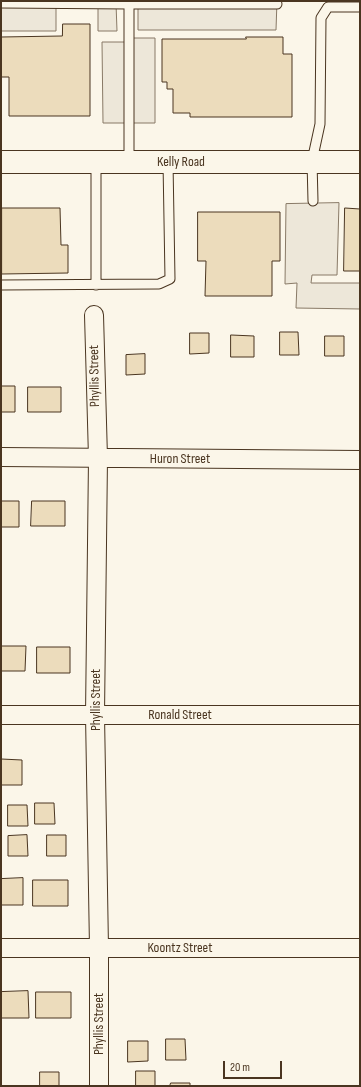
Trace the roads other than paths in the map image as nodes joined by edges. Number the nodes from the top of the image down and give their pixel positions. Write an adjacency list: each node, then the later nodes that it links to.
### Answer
1 (1, 3): 2 (lane)
2 (129, 4): 3 (lane); 8 (lane)
3 (277, 4)
4 (360, 7): 5 (lane)
5 (312, 161): 9 (street, Kelly Road); 10 (street, Kelly Road); 11 (lane)
6 (1, 162): 7 (street, Kelly Road)
7 (96, 162): 8 (street, Kelly Road); 13 (lane)
8 (129, 162): 9 (street, Kelly Road)
9 (168, 162): 13 (lane)
10 (360, 162)
11 (313, 202)
12 (1, 285): 13 (lane)
13 (96, 285)
14 (94, 315): 16 (street, Phyllis Street)
15 (1, 457): 16 (street, Huron Street)
16 (98, 458): 17 (street, Huron Street); 19 (street, Phyllis Street)
17 (360, 460)
18 (1, 715): 19 (street, Ronald Street)
19 (95, 715): 20 (street, Ronald Street); 22 (street, Phyllis Street)
20 (360, 715)
21 (1, 948): 22 (street, Koontz Street)
22 (98, 948): 23 (street, Koontz Street); 24 (street, Phyllis Street)
23 (360, 948)
24 (99, 1086)

